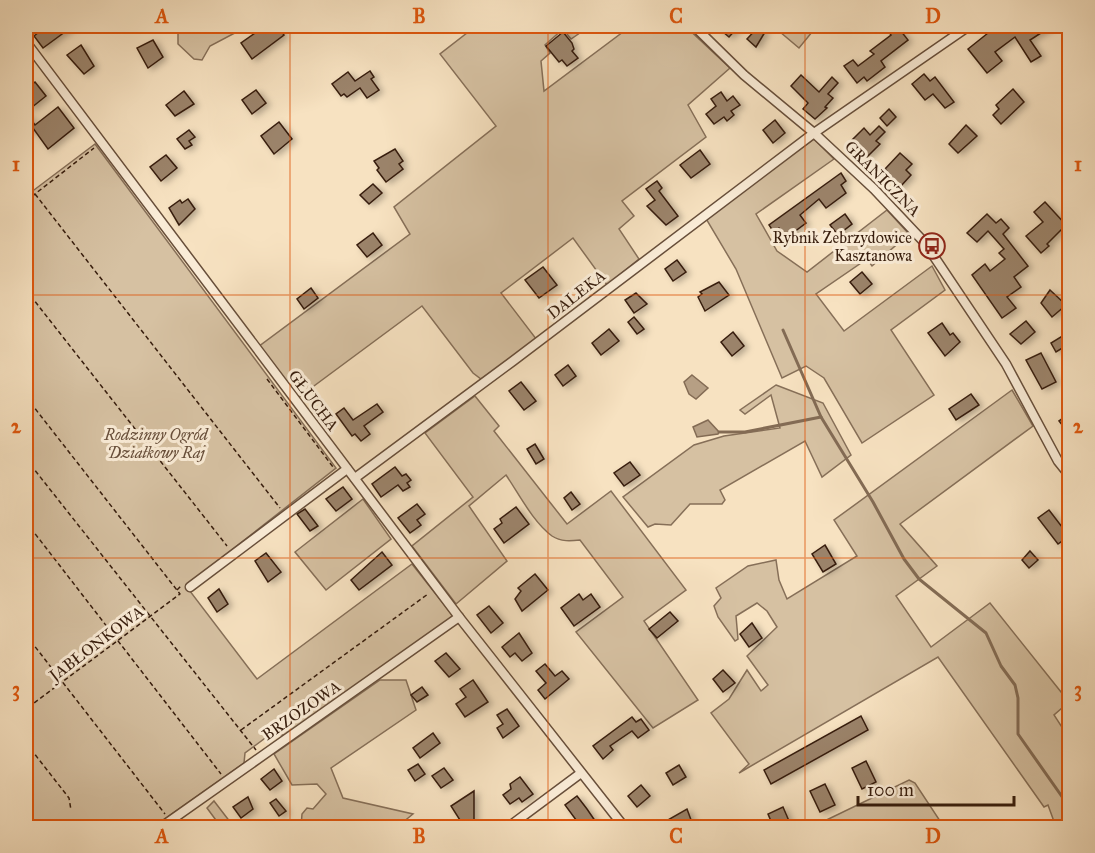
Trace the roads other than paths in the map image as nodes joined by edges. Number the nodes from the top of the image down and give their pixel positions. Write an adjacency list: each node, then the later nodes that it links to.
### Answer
1 (694, 26): 4 (street, GRANICZNA)
2 (969, 26): 4 (street, DALEKA)
3 (26, 42): 5 (street, GŁUCHA)
4 (814, 133): 6 (street, GRANICZNA); 7 (street, DALEKA)
5 (347, 469): 7 (street, GŁUCHA); 8 (street)
6 (1070, 476)
7 (355, 478): 9 (street, GŁUCHA)
8 (188, 585)
9 (459, 617): 10 (street, GŁUCHA); 11 (street, BRZOZOWA)
10 (582, 773): 12 (street); 13 (street, GŁUCHA)
11 (160, 828)
12 (507, 828)
13 (625, 828)

